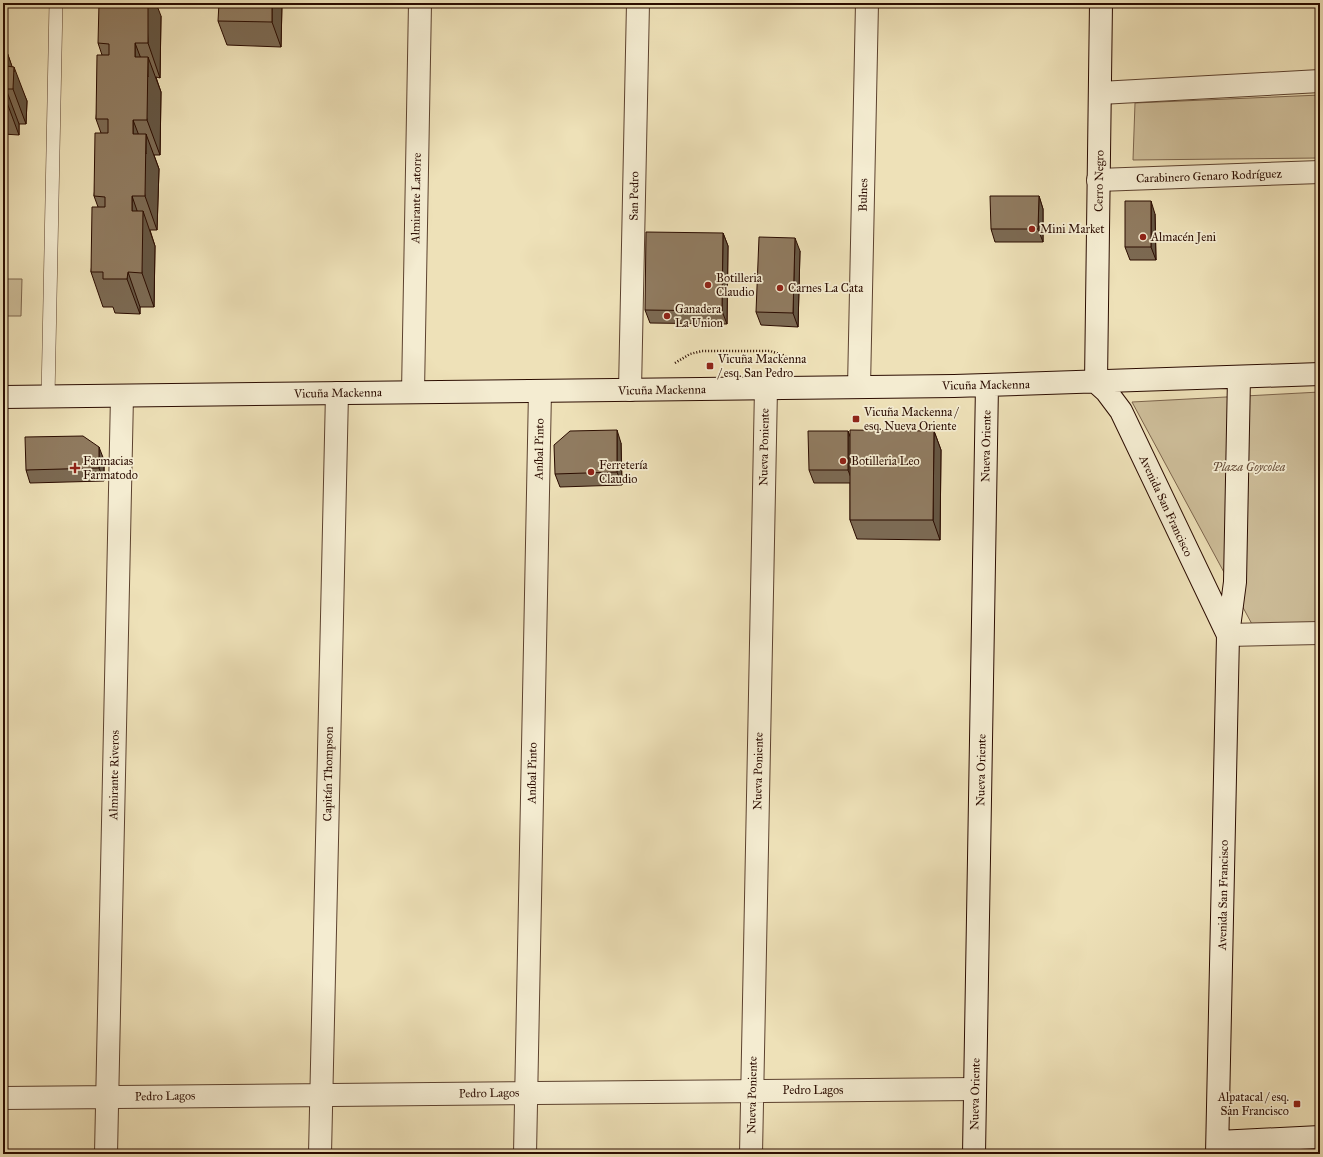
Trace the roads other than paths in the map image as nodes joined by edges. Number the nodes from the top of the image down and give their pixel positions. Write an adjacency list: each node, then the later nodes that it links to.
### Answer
1 (56, 3): 22 (lane)
2 (420, 3): 18 (street, Almirante Latorre)
3 (638, 3): 16 (street, San Pedro)
4 (866, 3): 14 (street, Bulnes)
5 (1102, 3): 7 (street, Cerro Negro)
6 (1320, 81): 7 (street)
7 (1100, 93): 9 (street, Cerro Negro)
8 (1320, 172): 9 (street, Carabinero Genaro Rodríguez)
9 (1098, 180): 12 (street, Cerro Negro)
10 (1320, 374): 11 (street, Vicuña Mackenna)
11 (1239, 377): 12 (street, Vicuña Mackenna); 24 (street, Avenida San Francisco)
12 (1096, 382): 13 (street, Vicuña Mackenna); 24 (street, Avenida San Francisco)
13 (987, 385): 14 (street, Vicuña Mackenna); 25 (street, Nueva Oriente)
14 (859, 387): 15 (street, Vicuña Mackenna)
15 (766, 388): 16 (street, Vicuña Mackenna); 26 (street, Nueva Poniente)
16 (630, 390): 17 (street, Vicuña Mackenna)
17 (540, 391): 18 (street, Vicuña Mackenna); 27 (street, Aníbal Pinto)
18 (413, 392): 19 (street, Vicuña Mackenna)
19 (336, 393): 20 (street, Vicuña Mackenna); 28 (street, Capitán Thompson)
20 (122, 396): 22 (street, Vicuña Mackenna); 29 (street, Almirante Riveros)
21 (3, 397): 22 (street, Vicuña Mackenna)
22 (48, 397)
23 (1320, 633): 24 (street)
24 (1228, 635): 32 (street, Avenida San Francisco)
25 (975, 1089): 26 (street, Pedro Lagos); 37 (street, Nueva Oriente)
26 (752, 1091): 27 (street, Pedro Lagos); 36 (street, Nueva Poniente)
27 (526, 1093): 28 (street, Pedro Lagos); 35 (street, Aníbal Pinto)
28 (321, 1095): 29 (street, Pedro Lagos); 34 (street, Capitán Thompson)
29 (107, 1096): 30 (street, Pedro Lagos); 33 (street, Almirante Riveros)
30 (3, 1098)
31 (1320, 1138): 32 (street)
32 (1218, 1148)
33 (106, 1154)
34 (320, 1154)
35 (524, 1154)
36 (751, 1154)
37 (974, 1154)

